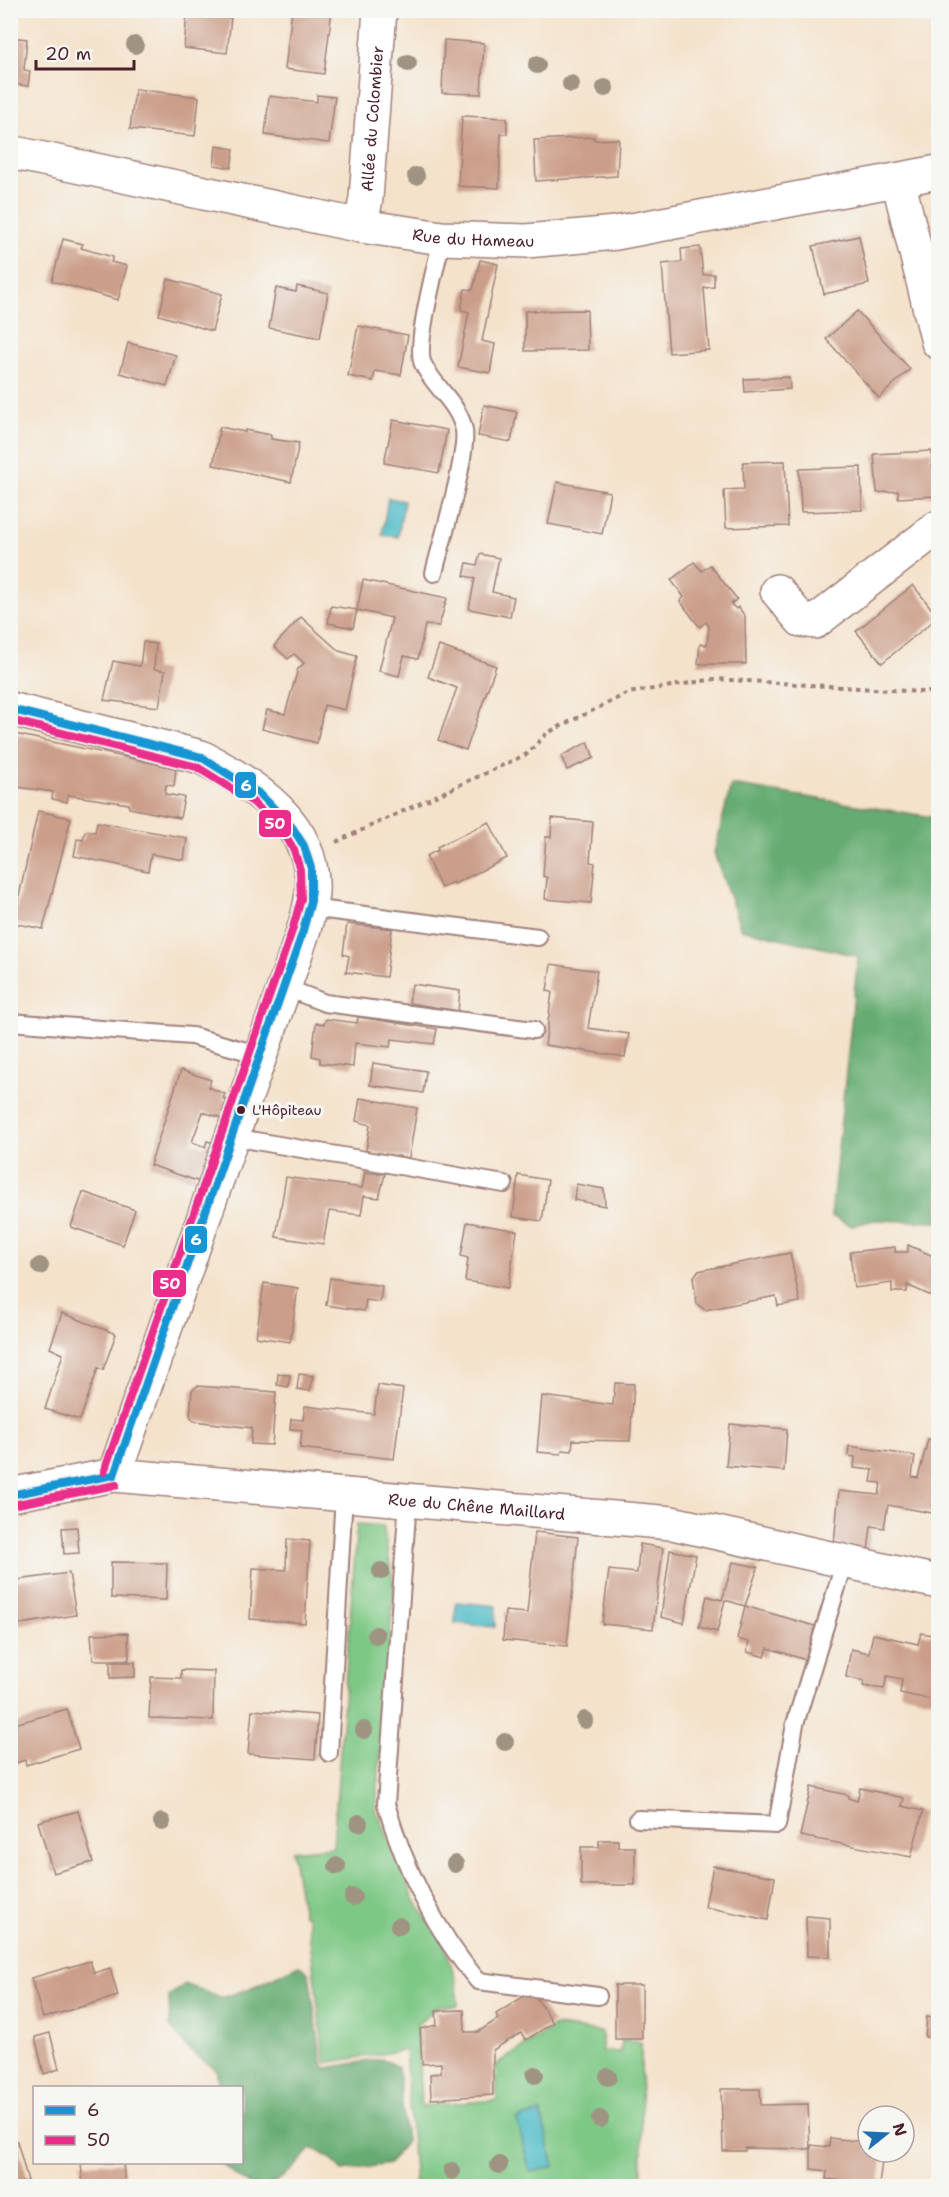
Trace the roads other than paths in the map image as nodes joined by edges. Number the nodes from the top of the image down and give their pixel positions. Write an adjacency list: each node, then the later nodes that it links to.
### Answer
1 (380, 10): 5 (street, Allée du Colombier)
2 (10, 152): 5 (street, Rue du Hameau)
3 (939, 172): 4 (street, Rue du Hameau)
4 (898, 180): 6 (street, Rue du Hameau); 7 (street)
5 (361, 226): 6 (street, Rue du Hameau)
6 (442, 238): 9 (lane)
7 (939, 342)
8 (939, 527): 10 (street)
9 (434, 573)
10 (777, 591)
11 (10, 709): 12 (street)
12 (310, 908): 13 (lane); 14 (street)
13 (538, 937)
14 (284, 987): 16 (lane); 17 (street)
15 (10, 1022): 17 (lane)
16 (534, 1030)
17 (260, 1055): 18 (street)
18 (232, 1133): 19 (lane); 20 (street)
19 (504, 1184)
20 (114, 1475): 21 (street, Rue du Chêne Maillard); 22 (street, Rue du Chêne Maillard)
21 (10, 1495)
22 (344, 1495): 23 (street, Rue du Chêne Maillard); 26 (lane)
23 (408, 1500): 24 (street, Rue du Chêne Maillard); 28 (lane)
24 (845, 1561): 25 (street, Rue du Chêne Maillard); 27 (lane)
25 (939, 1582)
26 (328, 1753)
27 (638, 1819)
28 (598, 1996)

